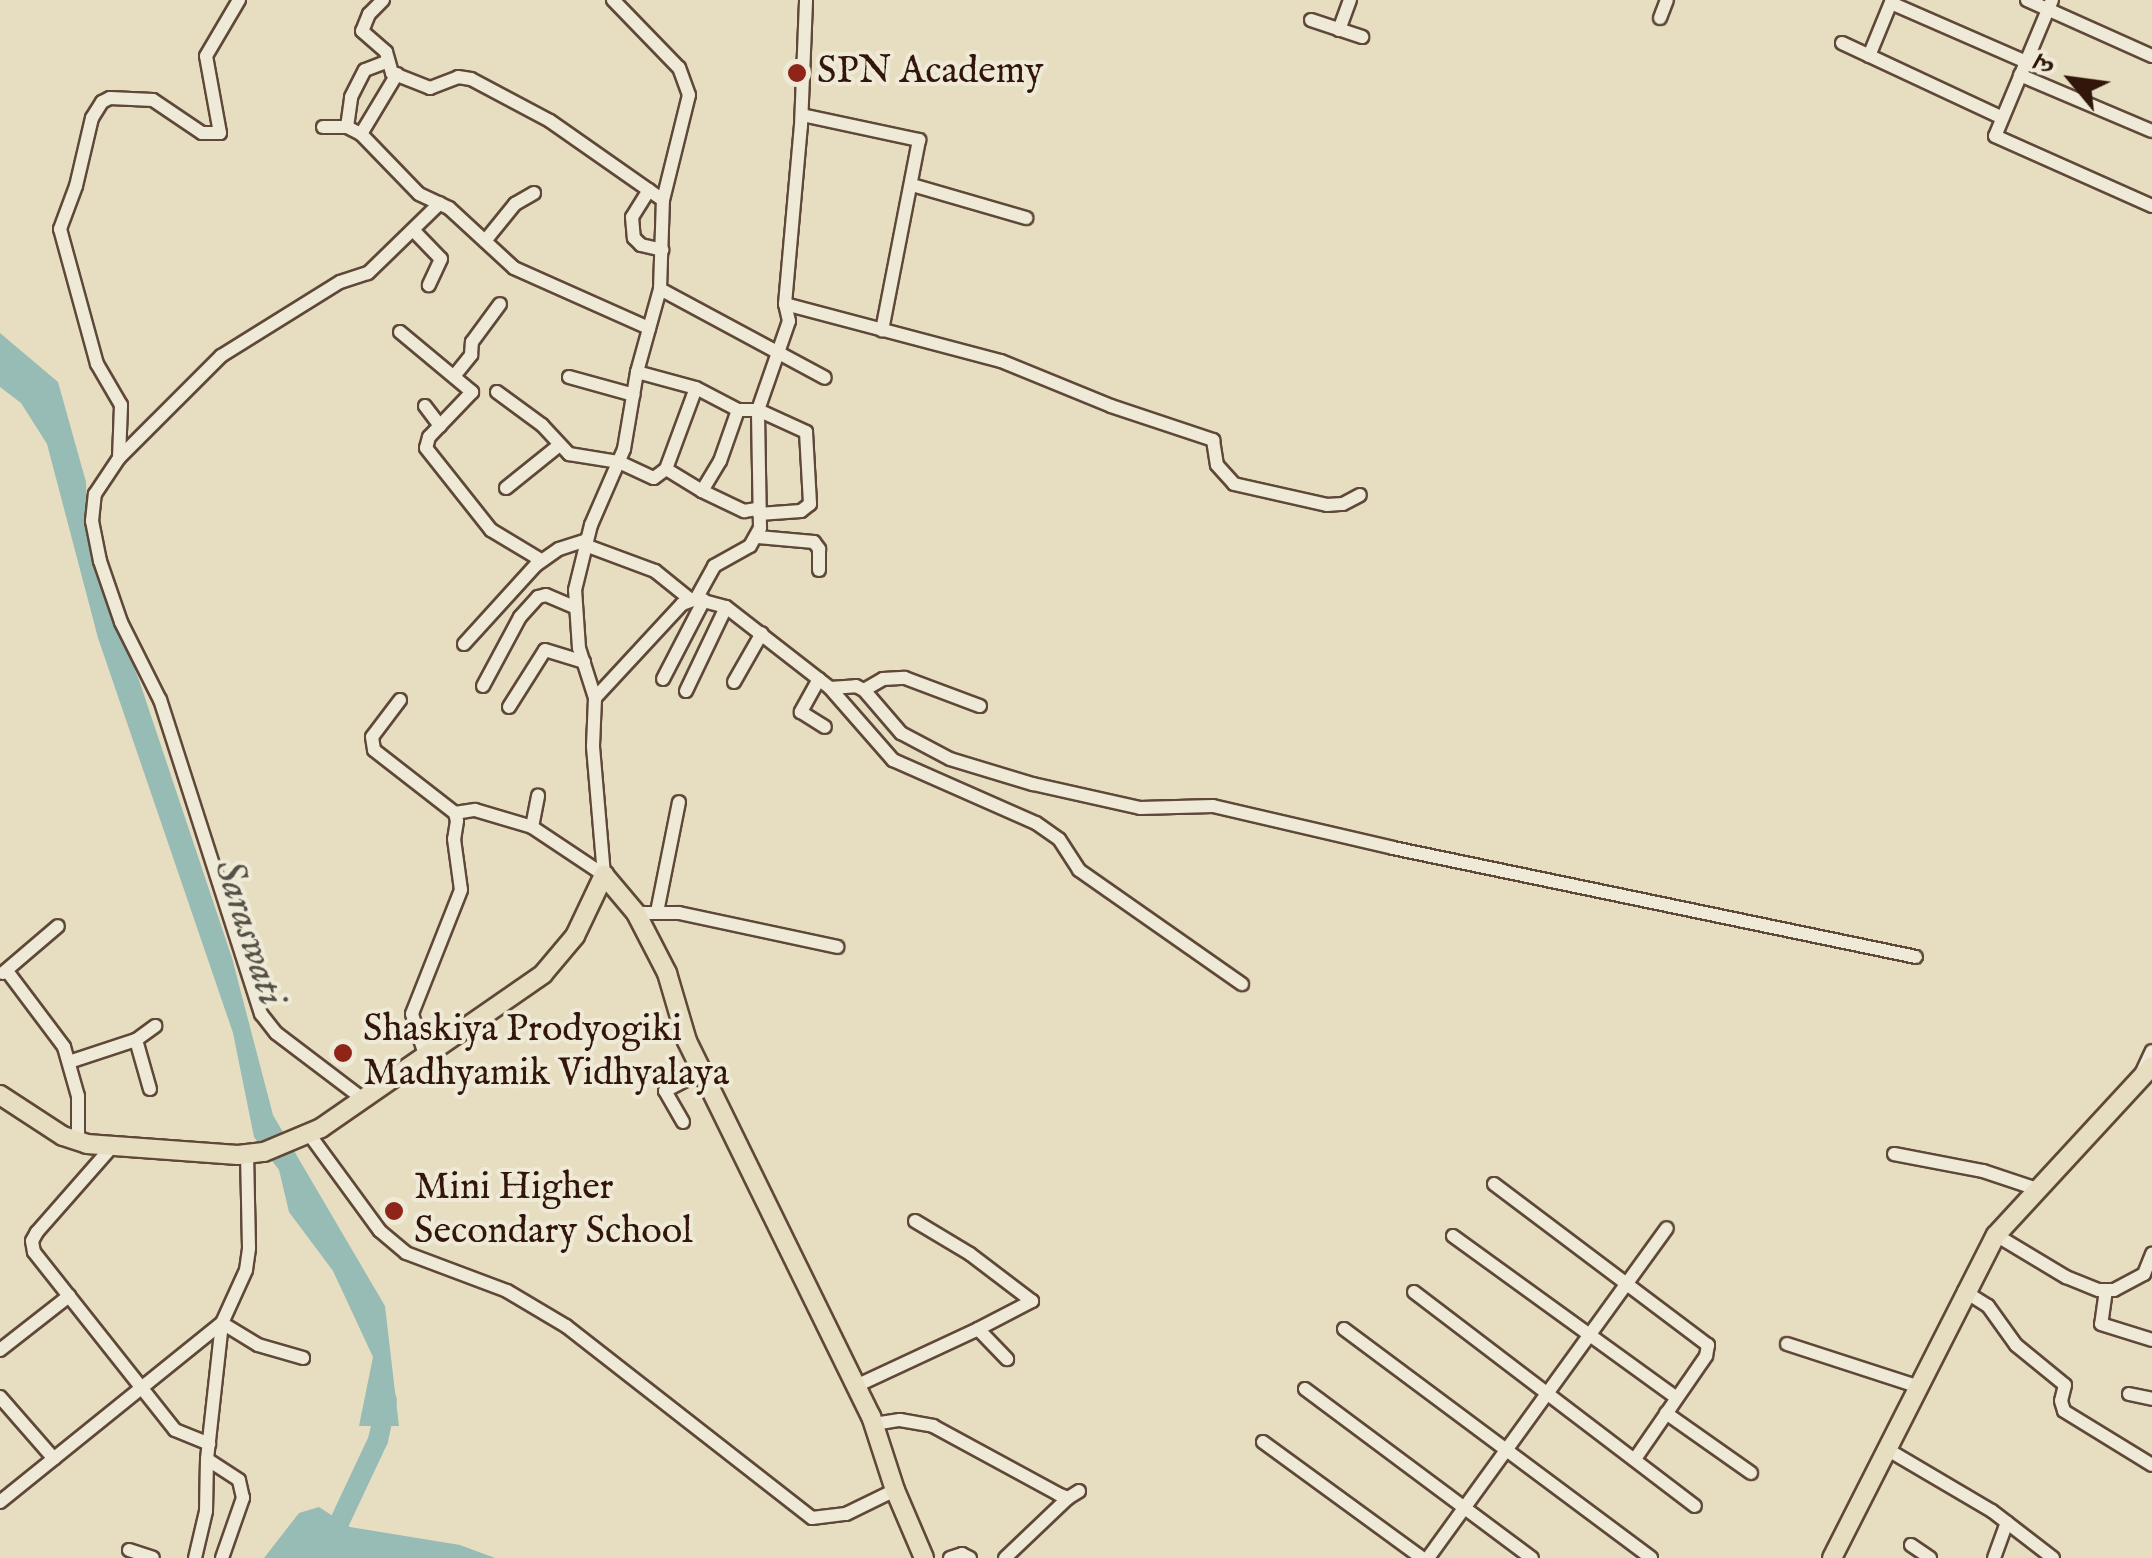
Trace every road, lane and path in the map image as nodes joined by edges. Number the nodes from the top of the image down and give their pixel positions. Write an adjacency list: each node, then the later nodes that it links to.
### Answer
1 (239, 0): 56 (street)
2 (383, 0): 17 (street)
3 (613, 0): 29 (street)
4 (806, 0): 20 (street)
5 (1350, 0): 12 (street)
6 (1667, 0): 10 (street)
7 (2026, 0): 9 (street)
8 (1891, 2): 15 (street); 18 (street)
9 (2050, 5): 16 (street); 18 (street)
10 (1660, 18)
11 (1311, 20): 12 (street)
12 (1338, 30): 13 (street)
13 (1362, 37)
14 (1842, 43): 15 (street)
15 (1869, 56): 21 (street)
16 (2152, 56)
17 (388, 61): 19 (street); 23 (street)
18 (2023, 68): 21 (street); 24 (street)
19 (397, 74): 25 (street); 27 (street)
20 (802, 115): 26 (street); 39 (street)
21 (2001, 117): 31 (street)
22 (324, 127): 23 (street)
23 (347, 128): 25 (street)
24 (2152, 131)
25 (361, 134): 30 (street)
26 (912, 185): 32 (street); 41 (street)
27 (649, 190): 29 (street); 35 (street)
28 (534, 192): 34 (street)
29 (663, 200): 35 (street)
30 (440, 203): 33 (street); 34 (street)
31 (2152, 206)
32 (1026, 218)
33 (413, 230): 36 (street); 56 (street)
34 (485, 242): 40 (street)
35 (662, 250): 37 (street)
36 (429, 286)
37 (660, 290): 40 (street); 43 (street)
38 (500, 304): 45 (street)
39 (786, 304): 41 (street); 43 (street)
40 (650, 328): 44 (street)
41 (882, 330): 61 (street)
42 (400, 332): 45 (street)
43 (779, 347): 47 (street); 53 (street)
44 (637, 372): 48 (street); 50 (street)
45 (455, 375): 54 (street)
46 (569, 377): 50 (street)
47 (825, 378)
48 (696, 388): 52 (street); 58 (street)
49 (497, 392): 55 (street)
50 (634, 395): 57 (street)
51 (425, 406): 54 (street)
52 (738, 410): 53 (street); 60 (street)
53 (758, 410): 62 (street); 62 (street)
54 (440, 426): 65 (street)
55 (558, 447): 57 (street); 59 (street)
56 (119, 458): 105 (street)
57 (619, 462): 58 (street); 64 (street)
58 (666, 469): 60 (street)
59 (506, 488)
60 (702, 491): 62 (street)
61 (1360, 495)
62 (758, 512): 63 (street)
63 (758, 537): 66 (street); 67 (street)
64 (585, 543): 65 (street); 67 (street); 68 (street)
65 (542, 560): 71 (street)
66 (819, 570)
67 (697, 600): 69 (street); 73 (street); 79 (street)
68 (574, 607): 72 (street); 76 (street)
69 (726, 607): 70 (street); 78 (street)
70 (762, 633): 74 (street); 75 (street)
71 (464, 644)
72 (584, 662): 79 (street); 82 (street)
73 (663, 679)
74 (734, 682)
75 (829, 684): 77 (street); 83 (street); 95 (street)
76 (483, 686)
77 (860, 688): 81 (street); 93 (street)
78 (686, 692)
79 (595, 698): 88 (street)
80 (400, 700): 86 (street)
81 (980, 706)
82 (510, 708)
83 (825, 727)
84 (538, 796): 87 (street)
85 (679, 802): 89 (street)
86 (455, 813): 87 (street); 99 (street)
87 (532, 827): 88 (street)
88 (604, 874): 90 (main road); 99 (main road)
89 (657, 912): 90 (street); 92 (street)
90 (636, 913): 102 (main road)
91 (58, 926): 94 (street)
92 (837, 947)
93 (1916, 958)
94 (3, 972): 100 (street)
95 (1242, 984)
96 (155, 1026): 97 (street)
97 (136, 1040): 100 (street); 103 (street)
98 (2152, 1052): 101 (street)
99 (425, 1056): 105 (main road)
100 (68, 1062): 108 (street)
101 (2147, 1070): 113 (main road)
102 (701, 1072): 106 (street); 134 (main road)
103 (150, 1089)
104 (0, 1095): 108 (main road)
105 (363, 1099): 107 (main road)
106 (683, 1122)
107 (304, 1136): 110 (main road); 154 (street)
108 (78, 1141): 109 (main road)
109 (110, 1149): 110 (main road); 124 (street)
110 (255, 1153): 125 (street)
111 (1894, 1154): 113 (street)
112 (1494, 1184): 120 (street)
113 (2040, 1190): 116 (main road)
114 (914, 1221): 126 (street)
115 (1668, 1228): 120 (street)
116 (2000, 1230): 121 (street); 122 (main road)
117 (1452, 1236): 128 (street)
118 (2152, 1256): 119 (street)
119 (2148, 1275): 121 (street)
120 (1628, 1282): 128 (street); 141 (street)
121 (2106, 1290): 129 (street)
122 (1964, 1291): 135 (main road); 152 (street)
123 (1414, 1292): 138 (street)
124 (69, 1296): 131 (street); 136 (street)
125 (222, 1322): 132 (street); 136 (street); 146 (street)
126 (978, 1329): 133 (street); 134 (street)
127 (1344, 1329): 147 (street)
128 (1591, 1334): 138 (street); 141 (street)
129 (2152, 1340)
130 (1787, 1344): 135 (street)
131 (0, 1350)
132 (304, 1358)
133 (1006, 1359)
134 (856, 1386): 144 (main road)
135 (1919, 1388): 148 (main road)
136 (144, 1389): 146 (street); 149 (street)
137 (1304, 1389): 157 (street)
138 (1549, 1392): 147 (street); 151 (street)
139 (2129, 1394): 142 (street)
140 (0, 1397): 149 (street)
141 (1677, 1398): 143 (street)
142 (2152, 1400)
143 (1666, 1414): 151 (street); 153 (street)
144 (874, 1424): 154 (main road); 168 (street)
145 (1262, 1442): 169 (street)
146 (209, 1444): 150 (street)
147 (1508, 1449): 157 (street); 171 (street)
148 (1890, 1451): 158 (street); 172 (main road)
149 (54, 1459): 155 (street)
150 (207, 1459): 163 (street); 164 (street)
151 (1635, 1459): 156 (street)
152 (2152, 1465)
153 (1751, 1473)
154 (895, 1490): 165 (main road)
155 (0, 1502)
156 (1695, 1506)
157 (1466, 1508): 169 (street); 170 (street)
158 (2006, 1522): 159 (street); 174 (street)
159 (2034, 1544): 175 (street); 176 (street)
160 (1910, 1545): 173 (street)
161 (129, 1550): 162 (street)
162 (154, 1558)
163 (195, 1558)
164 (222, 1558)
165 (924, 1558)
166 (950, 1558): 167 (street)
167 (970, 1558)
168 (1004, 1558)
169 (1425, 1558)
170 (1532, 1558)
171 (1651, 1558)
172 (1832, 1558)
173 (1930, 1558)
174 (1994, 1558)
175 (2028, 1558)
176 (2052, 1558)

